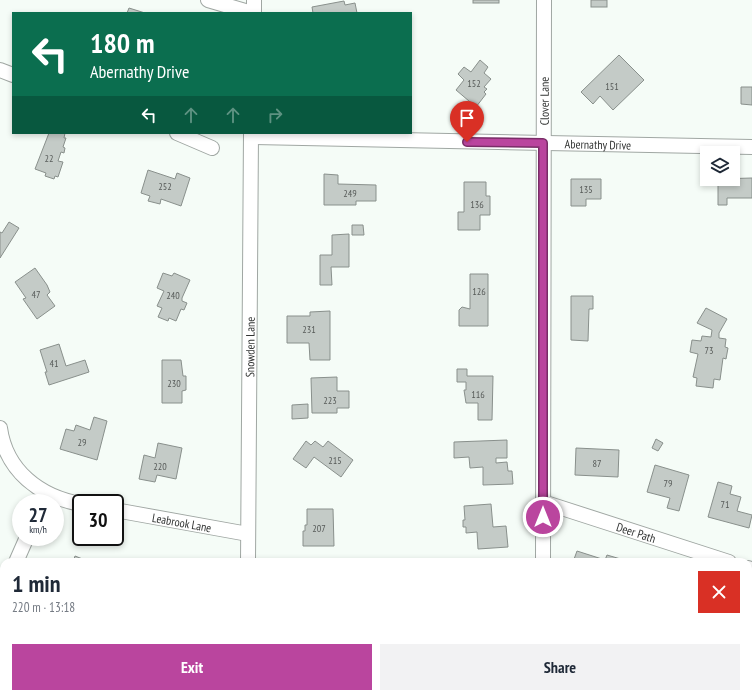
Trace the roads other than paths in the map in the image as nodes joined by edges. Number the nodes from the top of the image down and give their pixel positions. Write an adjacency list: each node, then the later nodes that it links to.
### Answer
1 (208, 0): 4 (street)
2 (254, 0): 5 (street)
3 (544, 0): 10 (street, Clover Lane)
4 (250, 12)
5 (253, 12)
6 (0, 70): 7 (street)
7 (12, 75)
8 (179, 134): 12 (street)
9 (251, 135): 10 (street, Abernathy Drive); 17 (street, Snowden Lane)
10 (543, 143): 11 (street, Abernathy Drive); 15 (street, Clover Lane)
11 (752, 147)
12 (212, 148)
13 (0, 428): 14 (street)
14 (40, 494)
15 (543, 502): 21 (street, Clover Lane); 22 (street, Deer Path)
16 (124, 512): 17 (street, Leabrook Lane)
17 (248, 534): 20 (street, Snowden Lane)
18 (23, 546): 19 (street)
19 (18, 558)
20 (248, 558)
21 (543, 558)
22 (717, 558)

